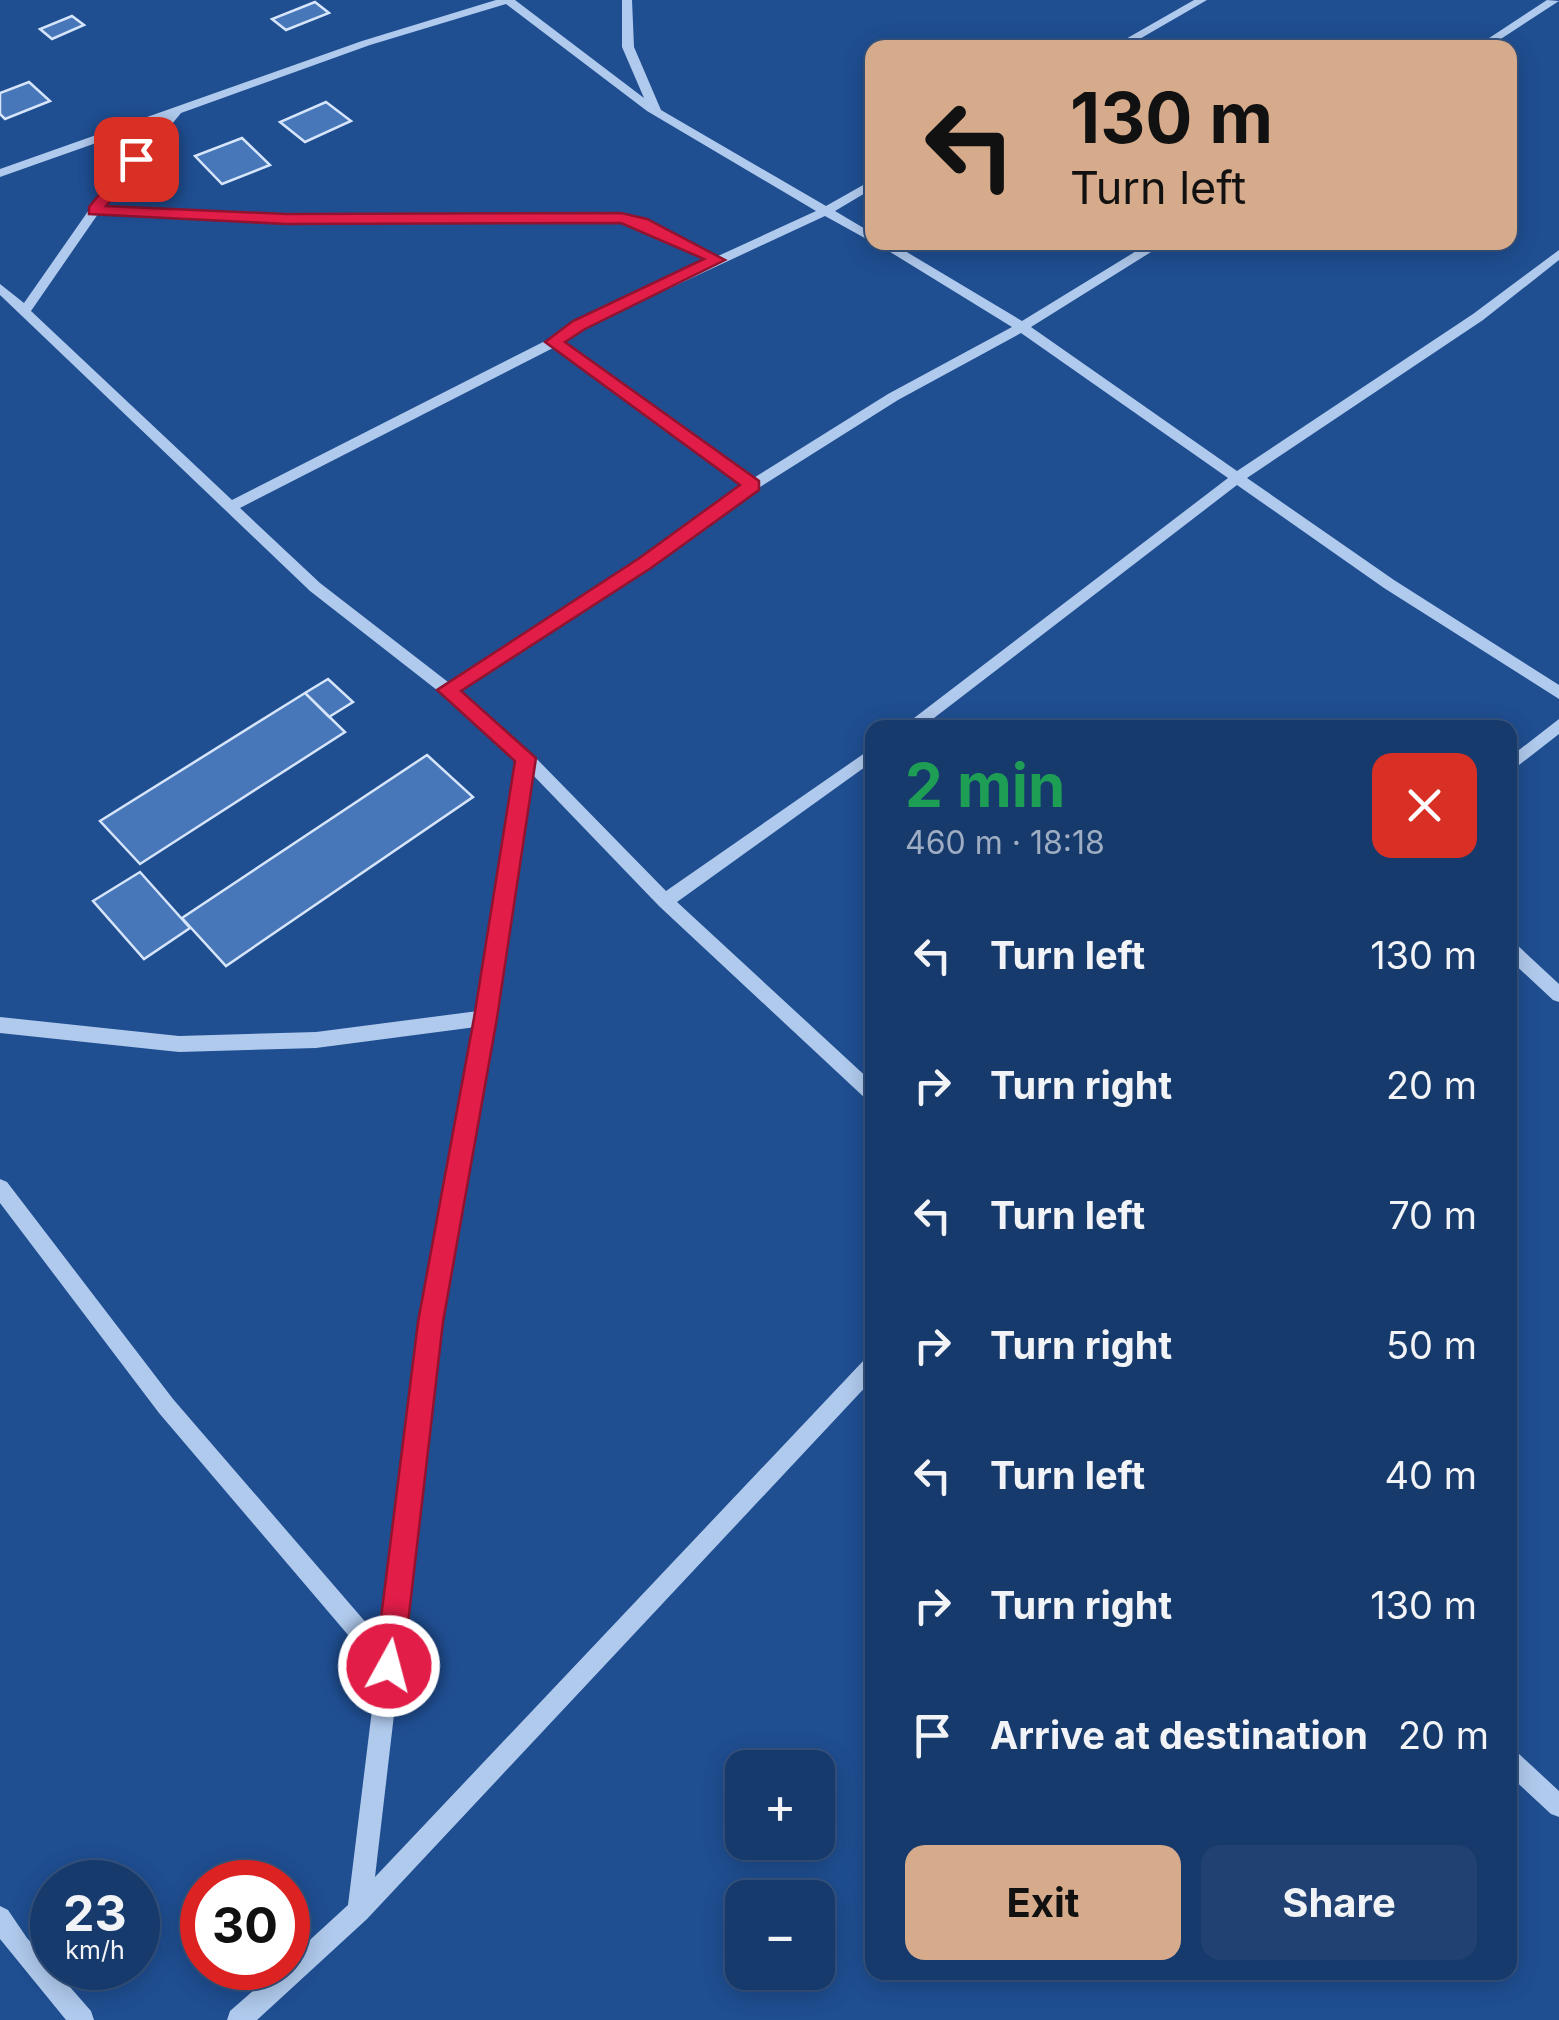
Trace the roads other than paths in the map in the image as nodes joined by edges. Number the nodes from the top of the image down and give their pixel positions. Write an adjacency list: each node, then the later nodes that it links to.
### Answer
1 (507, 0): 9 (street); 10 (street)
2 (627, 0): 10 (street)
3 (1171, 0): 6 (street)
4 (1202, 0): 6 (street)
5 (1554, 0): 8 (street)
6 (1184, 9): 7 (street)
7 (1129, 40)
8 (1492, 40)
9 (178, 108): 11 (street); 13 (street)
10 (656, 112): 14 (street)
11 (0, 173)
12 (865, 188): 14 (street)
13 (94, 210): 19 (street); 21 (street)
14 (828, 210): 15 (street); 19 (street)
15 (865, 234)
16 (894, 250): 22 (street)
17 (1148, 250): 22 (street)
18 (1559, 254): 24 (street)
19 (717, 260): 23 (street)
20 (0, 288): 21 (street)
21 (26, 308): 26 (street)
22 (1022, 326): 24 (street); 25 (street)
23 (554, 342): 25 (street); 26 (street)
24 (1238, 477): 28 (street); 29 (street)
25 (752, 486): 27 (street)
26 (232, 506): 27 (street)
27 (447, 690): 31 (street)
28 (1559, 693)
29 (919, 720)
30 (1559, 725): 33 (street)
31 (526, 758): 34 (street); 37 (street)
32 (865, 759): 34 (street)
33 (1517, 760)
34 (665, 901): 39 (street)
35 (1517, 956): 36 (street)
36 (1559, 995)
37 (486, 1018): 38 (street); 42 (street)
38 (0, 1025)
39 (865, 1087)
40 (4, 1201): 42 (street)
41 (865, 1373): 45 (street)
42 (389, 1666): 45 (street)
43 (1517, 1767): 44 (street)
44 (1559, 1806)
45 (359, 1912): 48 (street)
46 (0, 1918): 47 (street)
47 (82, 2020)
48 (240, 2020)

